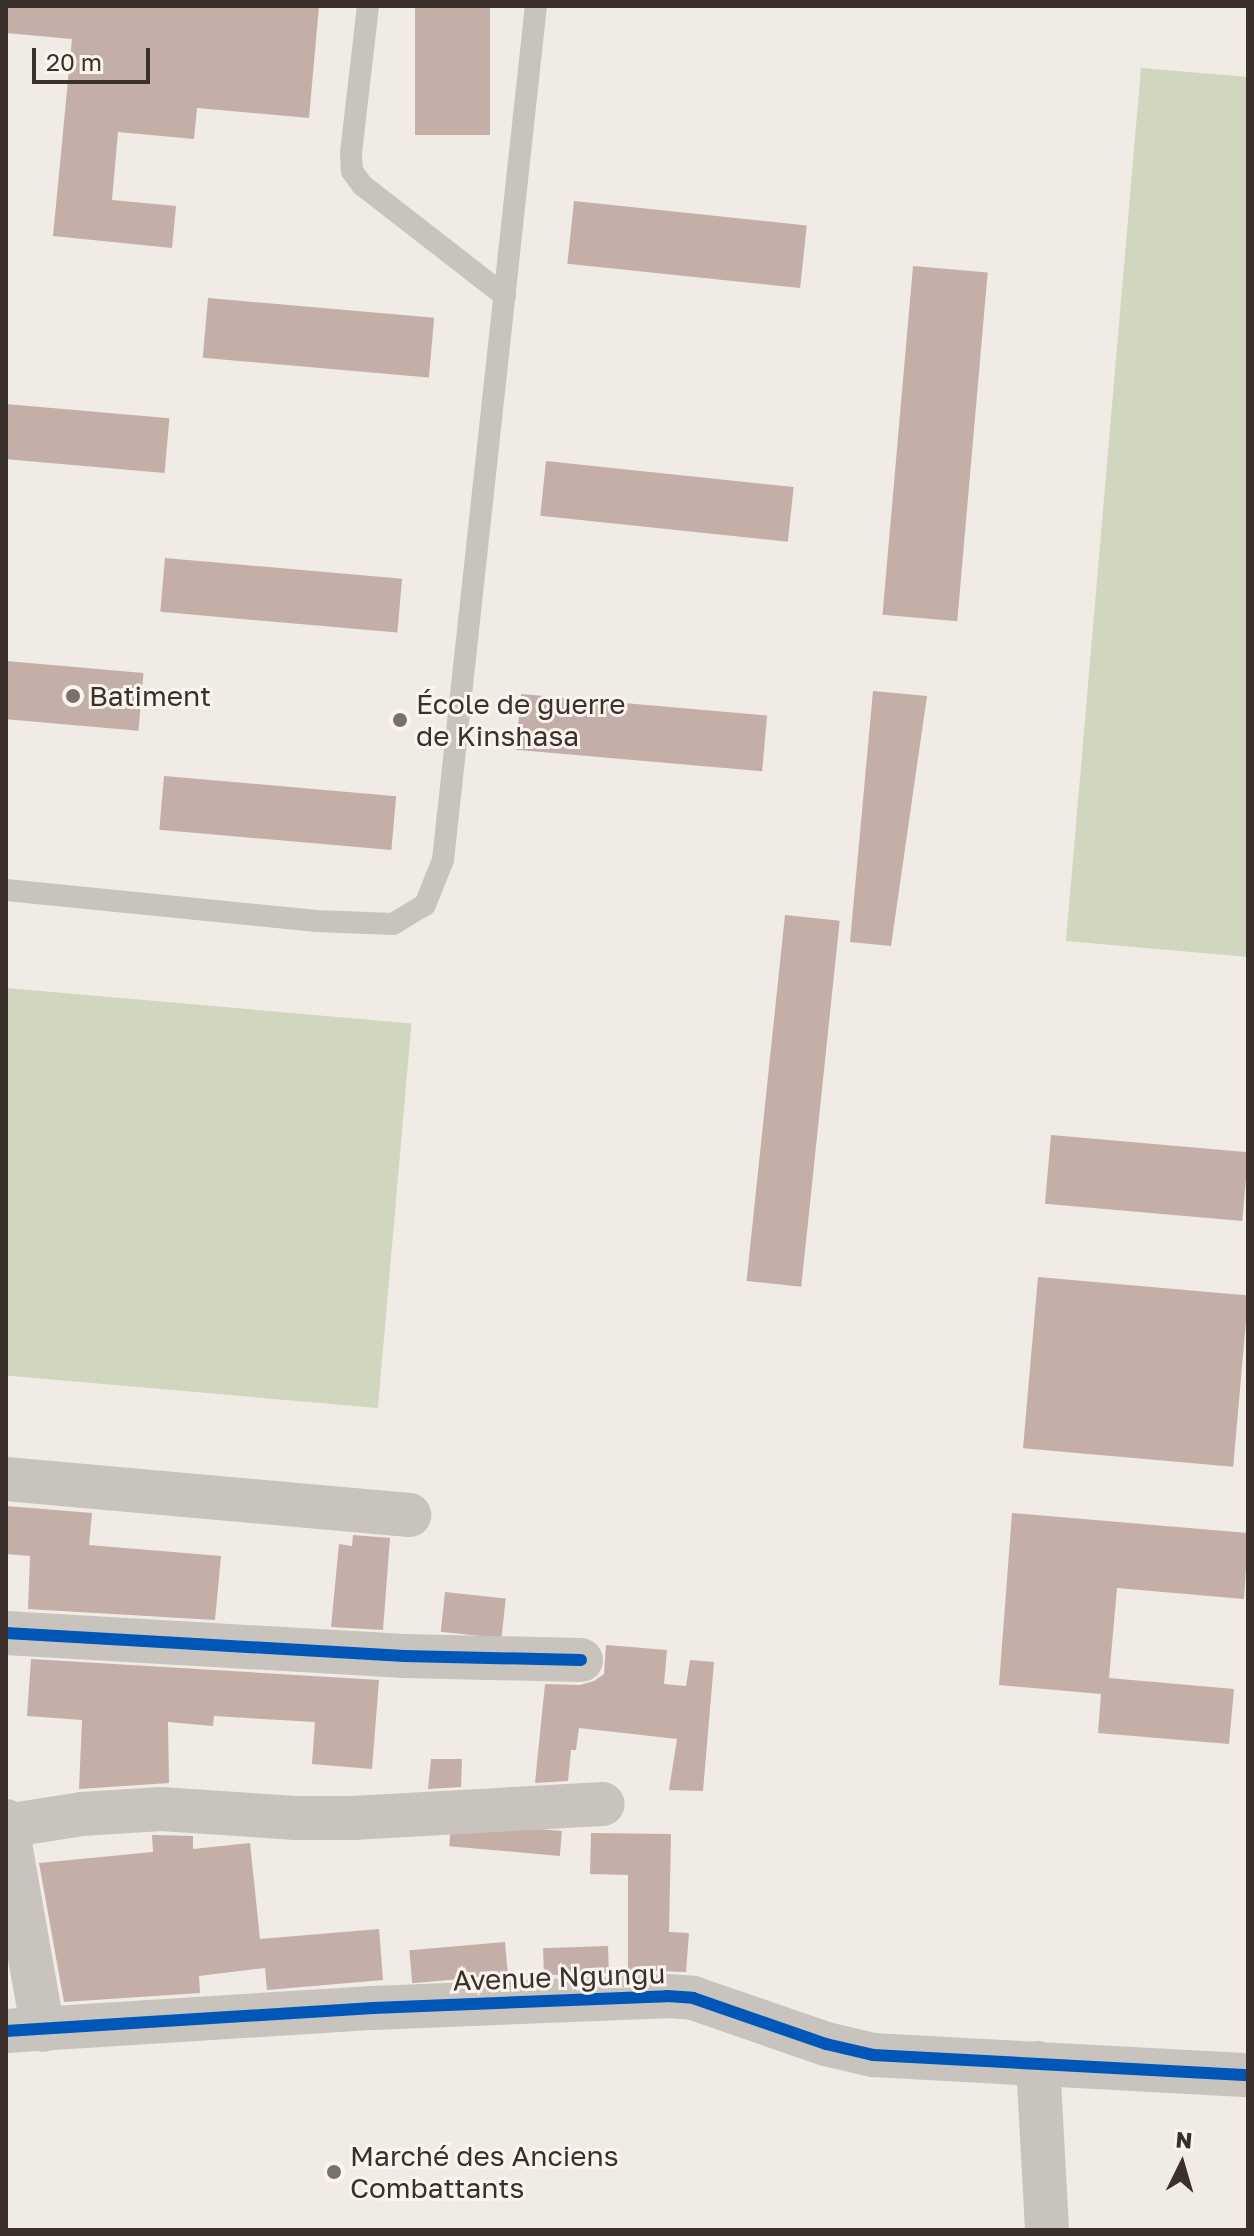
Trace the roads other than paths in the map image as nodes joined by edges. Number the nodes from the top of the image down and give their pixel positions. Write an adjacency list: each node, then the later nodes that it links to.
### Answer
1 (368, 6): 3 (lane)
2 (536, 6): 3 (lane)
3 (505, 296): 4 (lane)
4 (6, 890)
5 (6, 1479): 6 (street)
6 (409, 1515)
7 (6, 1633): 8 (street)
8 (581, 1660)
9 (603, 1804): 10 (street)
10 (6, 1824): 11 (street)
11 (24, 2030): 12 (street, Avenue Ngungu)
12 (1038, 2063): 13 (street, Avenue Ngungu); 14 (street)
13 (1248, 2075)
14 (1047, 2230)

